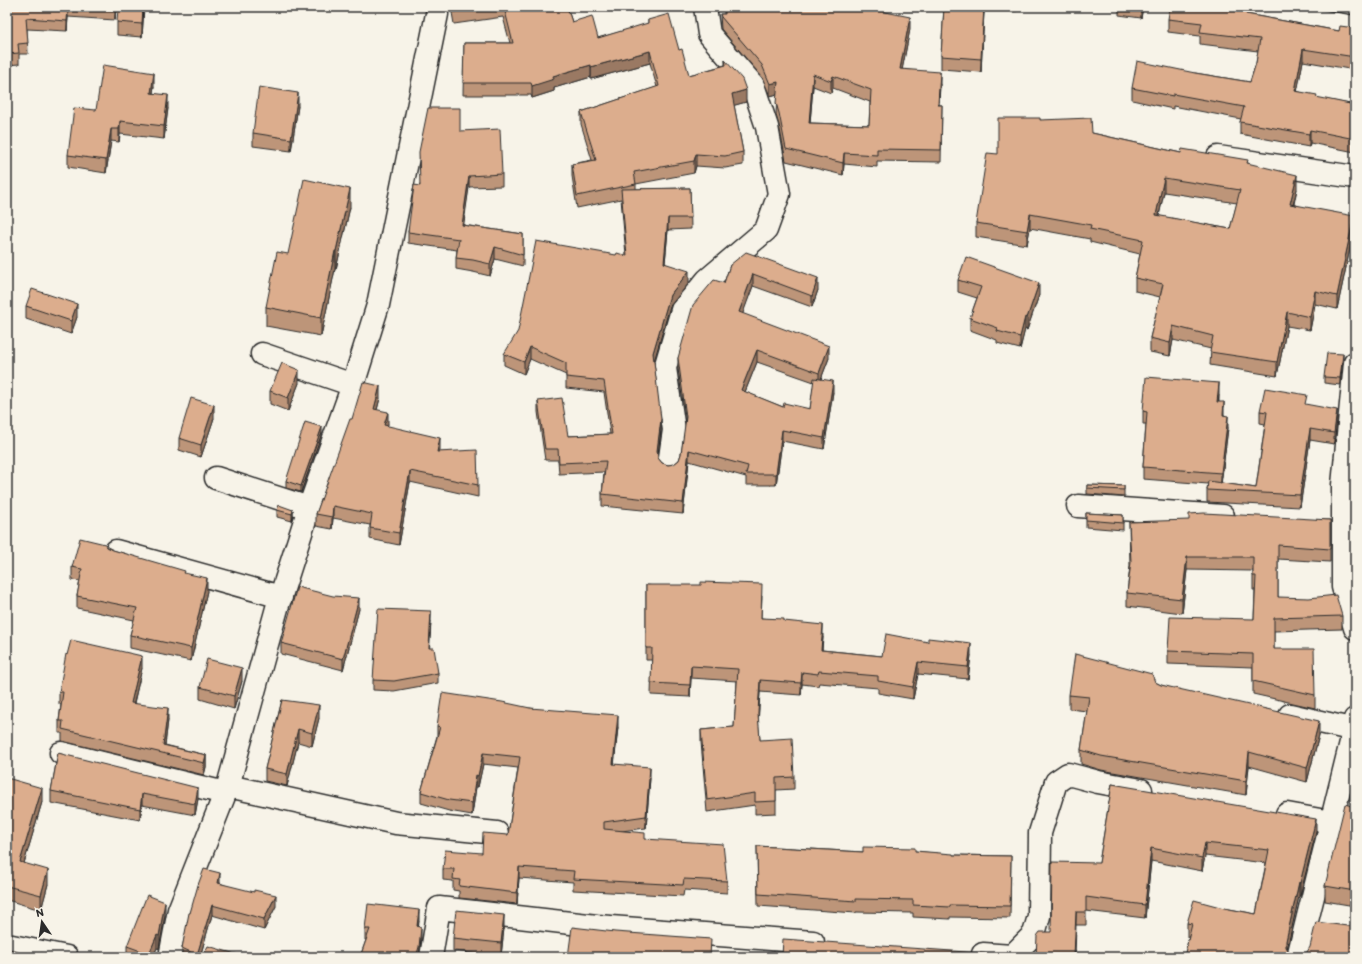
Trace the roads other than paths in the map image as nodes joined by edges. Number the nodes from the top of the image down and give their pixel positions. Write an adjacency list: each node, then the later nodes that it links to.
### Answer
1 (705, 7): 10 (street)
2 (1237, 7): 4 (street)
3 (437, 14): 9 (street)
4 (1355, 27)
5 (1196, 153): 6 (street)
6 (1355, 177)
7 (262, 354): 9 (street)
8 (1355, 363): 12 (street)
9 (353, 385): 14 (street)
10 (669, 464)
11 (216, 478): 14 (street)
12 (1349, 486): 17 (street)
13 (1078, 506): 15 (street)
14 (309, 508): 19 (street)
15 (1240, 517)
16 (1320, 521): 17 (street)
17 (1344, 522): 20 (street)
18 (116, 551): 19 (street)
19 (281, 597): 24 (street)
20 (1355, 628)
21 (1270, 711): 22 (street)
22 (1355, 726): 27 (street)
23 (61, 753): 24 (street)
24 (226, 790): 28 (street); 34 (street)
25 (1160, 793): 31 (street)
26 (1269, 811): 27 (street)
27 (1331, 822): 36 (street)
28 (498, 833)
29 (836, 944): 35 (street)
30 (7, 945): 32 (street)
31 (964, 953)
32 (33, 954): 33 (street)
33 (67, 957)
34 (170, 957)
35 (431, 957)
36 (1298, 957)

